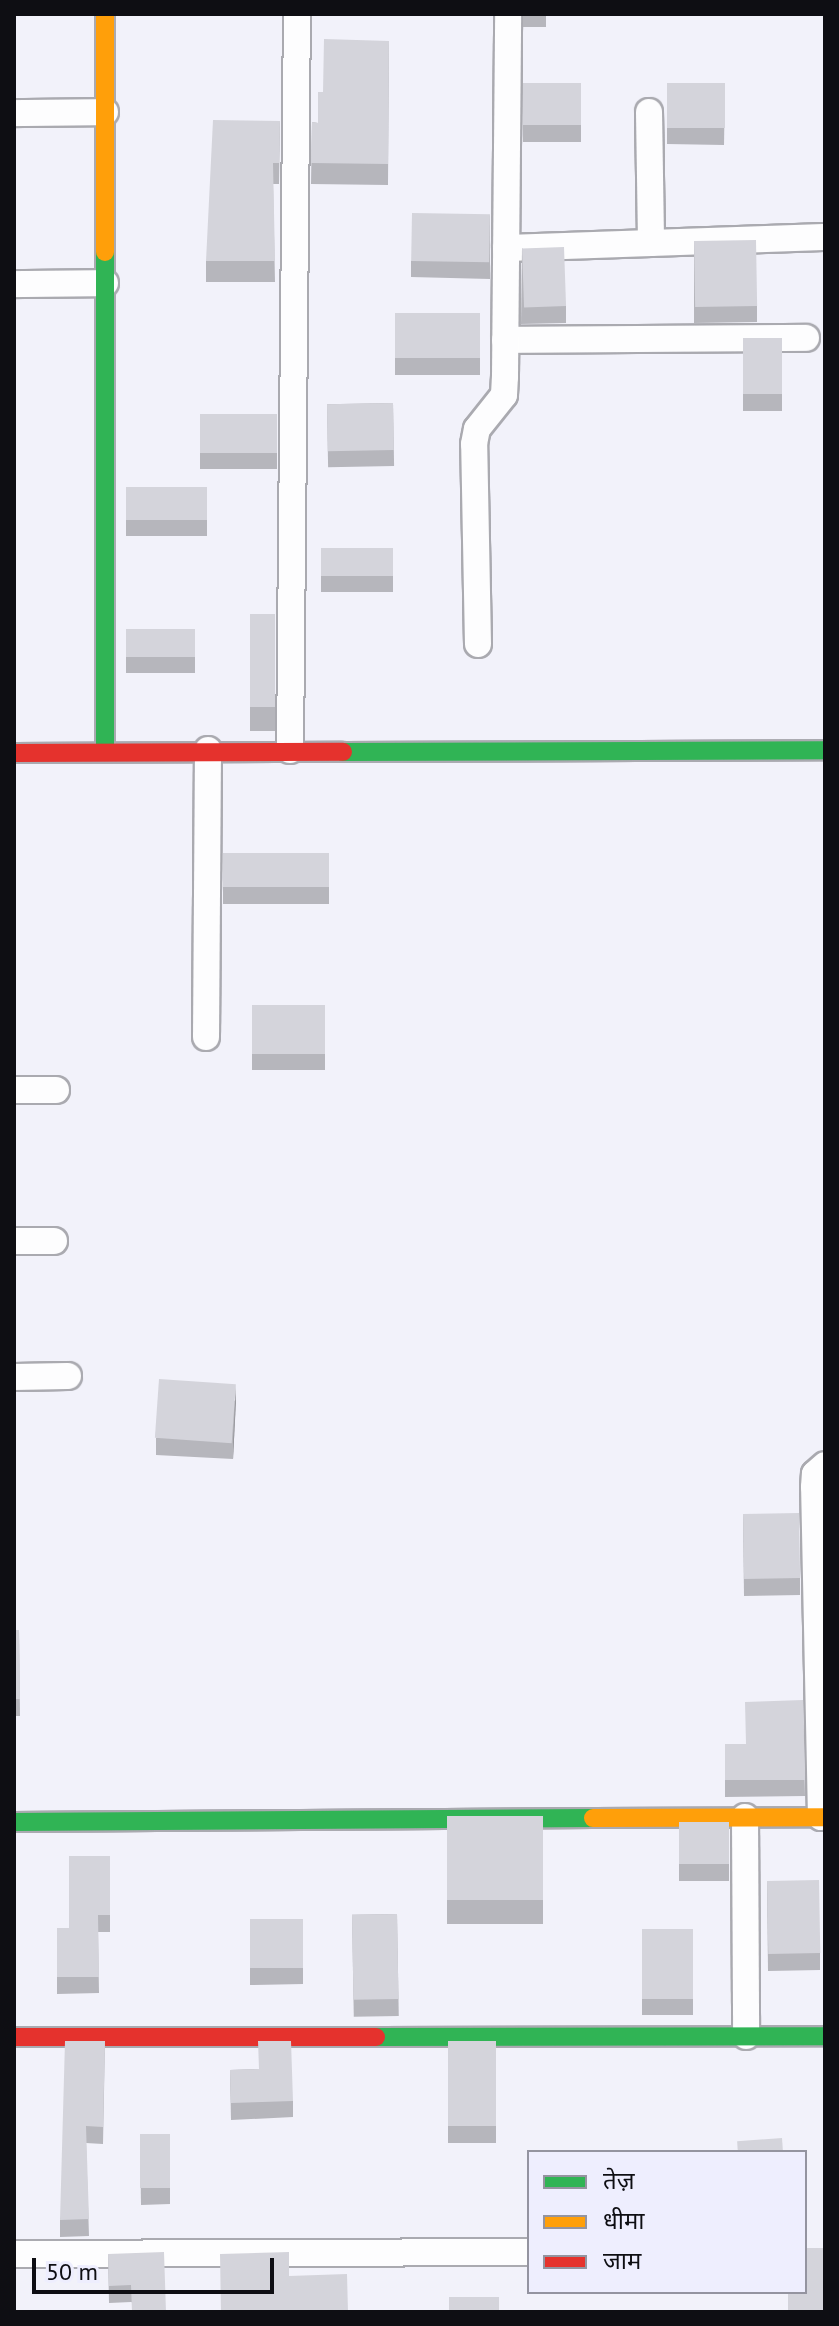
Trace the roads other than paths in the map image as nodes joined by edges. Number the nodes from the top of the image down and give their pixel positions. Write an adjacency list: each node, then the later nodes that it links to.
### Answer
1 (105, 14): 4 (street)
2 (297, 14): 16 (street)
3 (508, 14): 9 (street)
4 (105, 112): 6 (street); 10 (street)
5 (649, 112): 8 (street)
6 (14, 113)
7 (825, 237): 8 (street)
8 (651, 243): 9 (street)
9 (506, 248): 13 (street)
10 (105, 283): 11 (street); 18 (street)
11 (14, 284)
12 (806, 338): 13 (street)
13 (505, 340): 14 (street)
14 (478, 644)
15 (208, 750): 16 (street); 18 (street); 20 (street)
16 (290, 750): 17 (street)
17 (825, 750)
18 (105, 752): 19 (street)
19 (14, 753)
20 (206, 1037)
21 (14, 1090): 22 (street)
22 (56, 1090)
23 (14, 1241): 24 (street)
24 (54, 1241)
25 (68, 1376): 26 (street)
26 (14, 1377)
27 (825, 1465): 28 (street)
28 (821, 1624): 30 (street)
29 (745, 1817): 30 (street); 31 (street); 32 (street)
30 (823, 1817)
31 (14, 1822)
32 (746, 2036): 33 (street); 34 (street)
33 (825, 2036)
34 (14, 2037)
35 (527, 2252): 36 (street)
36 (14, 2254)

